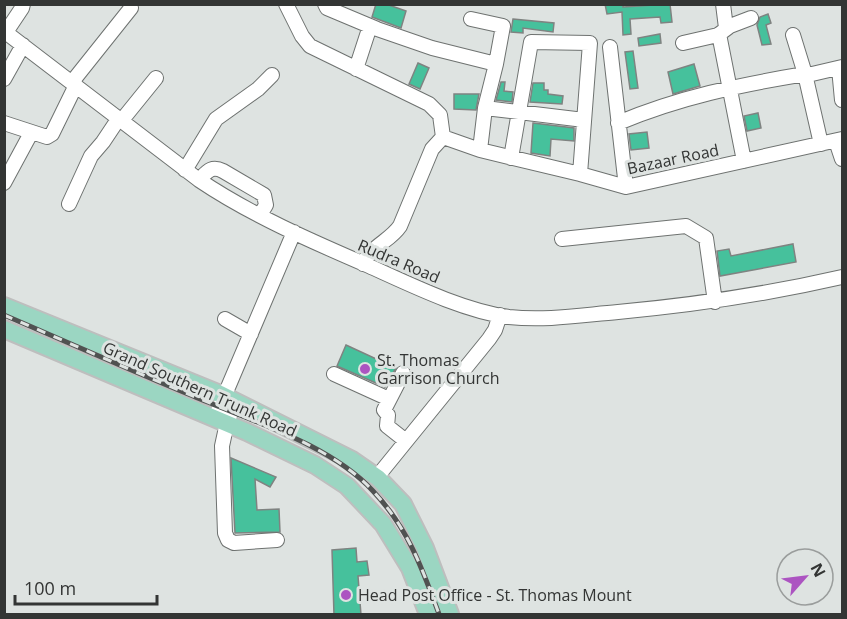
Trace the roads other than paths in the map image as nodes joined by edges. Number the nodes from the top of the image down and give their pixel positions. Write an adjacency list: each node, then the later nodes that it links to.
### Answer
1 (23, 4): 9 (street)
2 (286, 4): 17 (street)
3 (325, 4): 8 (street)
4 (723, 4): 10 (street)
5 (131, 8): 22 (street)
6 (751, 18): 10 (street)
7 (471, 20): 15 (street)
8 (370, 26): 15 (street); 17 (street)
9 (5, 31): 13 (street, Rudra Road)
10 (723, 31): 12 (street); 23 (street)
11 (793, 35): 18 (street)
12 (683, 42)
13 (22, 45): 21 (street); 22 (street, Rudra Road)
14 (610, 47): 30 (street)
15 (496, 64): 25 (street)
16 (841, 67): 18 (street); 24 (street)
17 (356, 69): 32 (street)
18 (805, 74): 23 (street); 34 (street)
19 (272, 75): 39 (street)
20 (156, 78): 27 (street)
21 (4, 79)
22 (74, 83): 27 (street, Rudra Road); 31 (street)
23 (731, 87): 30 (street); 38 (street)
24 (843, 99)
25 (486, 108): 26 (street); 35 (street)
26 (518, 112): 28 (street); 28 (street); 36 (street)
27 (120, 119): 39 (street, Rudra Road); 44 (street)
28 (584, 120): 40 (street)
29 (4, 123): 31 (street)
30 (618, 123): 43 (street)
31 (30, 133): 42 (street)
32 (443, 137): 35 (street, Bazaar Road); 48 (street)
33 (839, 140): 34 (street, Bazaar Road); 37 (street)
34 (821, 144): 38 (street, Bazaar Road)
35 (480, 150): 36 (street, Bazaar Road)
36 (511, 158): 40 (street, Bazaar Road)
37 (843, 159)
38 (744, 161): 43 (street, Bazaar Road)
39 (185, 170): 41 (street, Rudra Road)
40 (580, 174): 43 (street, Bazaar Road)
41 (199, 180): 45 (street, Rudra Road); 45 (street)
42 (4, 183)
43 (626, 187)
44 (69, 204)
45 (260, 215): 46 (street, Rudra Road)
46 (294, 232): 48 (street, Rudra Road); 55 (street)
47 (562, 239): 50 (street)
48 (363, 264): 52 (street, Rudra Road)
49 (843, 277): 50 (street, Rudra Road)
50 (715, 302): 52 (street, Rudra Road)
51 (4, 306): 58 (main road, Grand Southern Trunk Road)
52 (500, 315): 63 (street)
53 (225, 319): 55 (street)
54 (4, 329): 61 (main road, Grand Southern Trunk Road)
55 (251, 334): 58 (street)
56 (403, 373): 59 (street)
57 (334, 374): 59 (street)
58 (230, 399): 60 (main road, Grand Southern Trunk Road); 61 (street)
59 (389, 399): 63 (street)
60 (255, 411): 62 (main road); 64 (main road, Grand Southern Trunk Road)
61 (221, 421): 62 (main road, Grand Southern Trunk Road); 65 (street)
62 (247, 432): 66 (main road, Grand Southern Trunk Road)
63 (406, 441): 64 (street)
64 (377, 477): 67 (main road, Grand Southern Trunk Road)
65 (277, 540)
66 (428, 615)
67 (450, 615)

